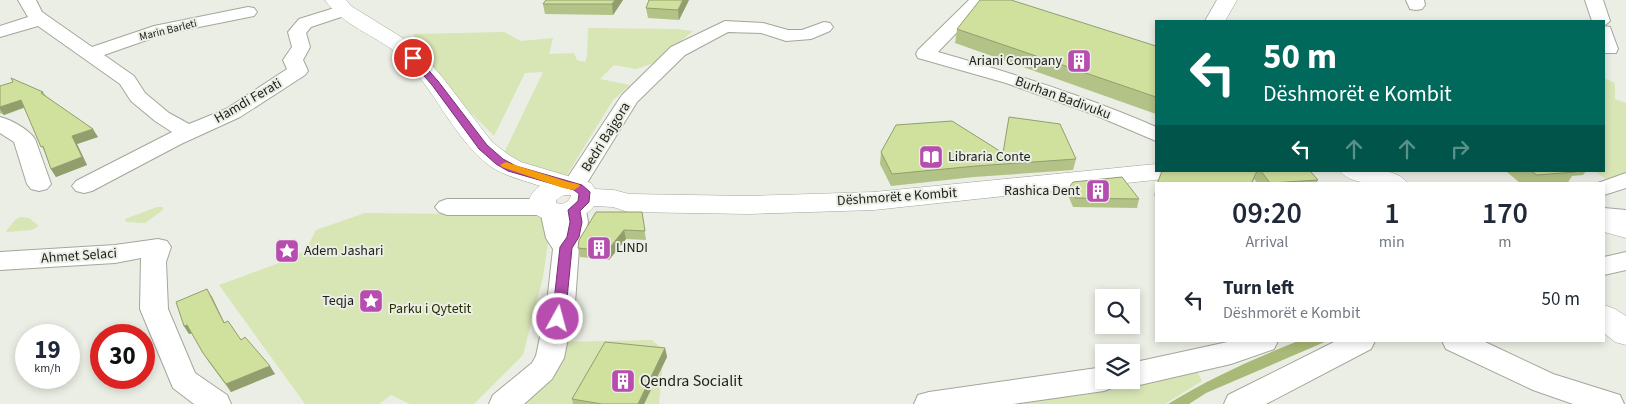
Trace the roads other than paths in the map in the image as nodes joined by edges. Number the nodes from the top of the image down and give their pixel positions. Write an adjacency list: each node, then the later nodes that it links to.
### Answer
1 (27, 0): 7 (street)
2 (1227, 0): 8 (street)
3 (1594, 0): 9 (street)
4 (988, 1): 17 (street, Burhan Badivuku)
5 (340, 5): 16 (street, Hamdi Ferati); 25 (street)
6 (248, 12): 14 (street, Marin Barleti)
7 (40, 19): 11 (street); 14 (street)
8 (1216, 20)
9 (1601, 20)
10 (824, 27): 25 (street, Bedri Bajgora)
11 (0, 32)
12 (1605, 35): 13 (street)
13 (1609, 49)
14 (90, 54): 16 (street)
15 (0, 123): 22 (street)
16 (187, 132): 23 (street, Hamdi Ferati)
17 (1155, 135)
18 (1155, 172): 25 (street, Dëshmorët e Kombit)
19 (1359, 172): 21 (street)
20 (1626, 180): 24 (street)
21 (1390, 182)
22 (39, 184)
23 (84, 186)
24 (1605, 188)
25 (564, 201): 26 (street); 42 (street)
26 (447, 207)
27 (1605, 216): 28 (street)
28 (1626, 218)
29 (1605, 222): 30 (street)
30 (1626, 229)
31 (1626, 260): 33 (street)
32 (0, 261): 41 (street, Ahmet Selaci)
33 (1605, 266)
34 (1605, 318): 35 (street)
35 (1626, 333)
36 (1261, 342): 39 (street)
37 (1359, 342): 44 (street)
38 (1458, 342): 45 (street)
39 (1140, 373)
40 (1095, 380): 43 (street)
41 (216, 404)
42 (504, 404)
43 (929, 404)
44 (1239, 404)
45 (1609, 404)

